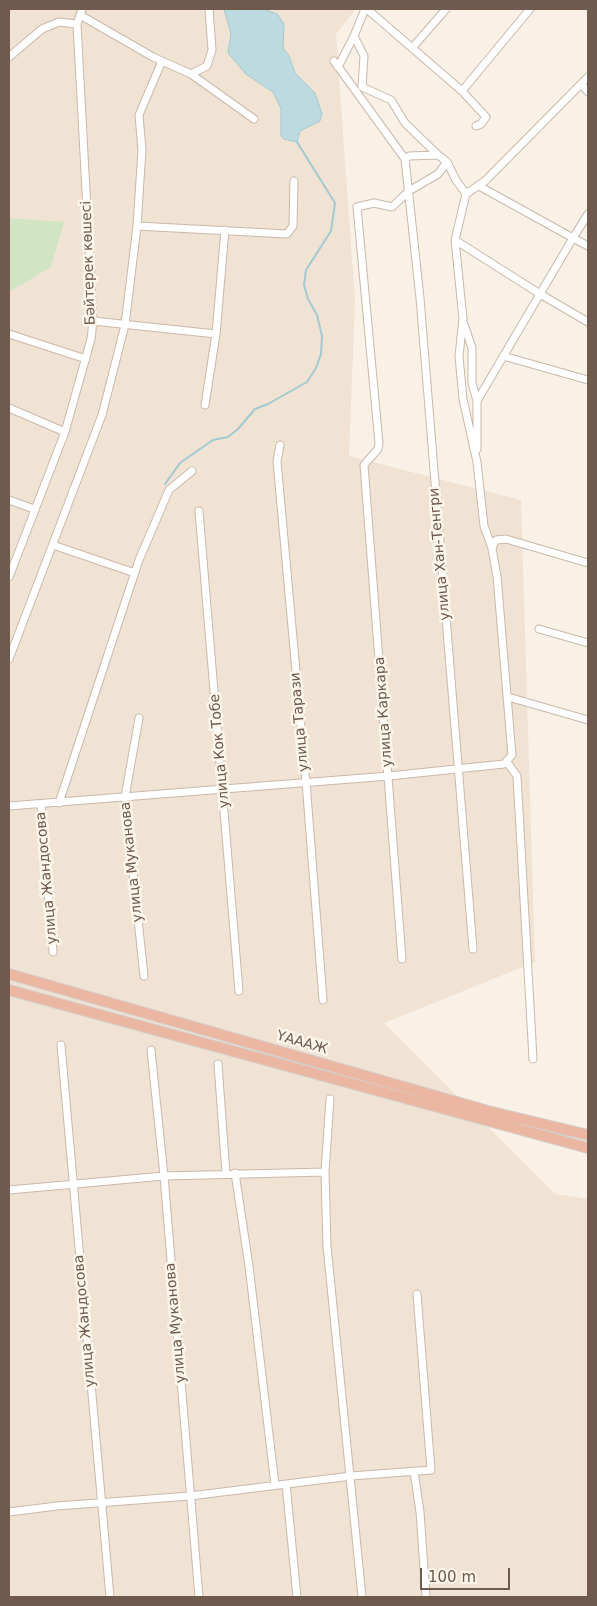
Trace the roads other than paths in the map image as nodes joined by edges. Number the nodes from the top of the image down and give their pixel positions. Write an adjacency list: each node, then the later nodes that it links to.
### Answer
1 (209, 9): 11 (street)
2 (366, 9): 7 (street); 8 (street)
3 (446, 9): 8 (street)
4 (530, 9): 14 (street)
5 (81, 12): 6 (street, Бәйтерек көшесі); 10 (street)
6 (77, 24): 9 (street); 33 (street, Бәйтерек көшесі)
7 (354, 36): 18 (street); 19 (street)
8 (412, 48): 14 (street)
9 (9, 58)
10 (162, 61): 11 (street); 26 (street)
11 (191, 74): 16 (street)
12 (588, 77): 13 (street)
13 (581, 84): 15 (street); 22 (street)
14 (462, 91): 17 (street)
15 (588, 92)
16 (254, 118)
17 (476, 126)
18 (438, 155): 19 (street); 20 (street)
19 (405, 159): 23 (street, улица Хан-Тенгри)
20 (447, 162): 23 (street); 24 (street)
21 (294, 181): 27 (street)
22 (479, 186): 24 (street); 28 (street)
23 (409, 192): 65 (street, улица Хан-Тенгри); 66 (street, улица Каркара)
24 (466, 194): 29 (street)
25 (588, 214): 28 (street)
26 (137, 226): 27 (street); 35 (street)
27 (225, 230): 37 (street)
28 (573, 238): 30 (street); 31 (street)
29 (455, 240): 31 (street); 32 (street)
30 (588, 246)
31 (540, 294): 34 (street); 38 (street)
32 (463, 319): 41 (street); 46 (street)
33 (92, 321): 35 (street); 39 (street, Бәйтерек көшесі)
34 (588, 322)
35 (125, 325): 37 (street); 51 (street)
36 (9, 334): 39 (street)
37 (216, 334): 42 (street)
38 (503, 356): 40 (street); 41 (street)
39 (86, 359): 44 (street, Бәйтерек көшесі)
40 (588, 380)
41 (477, 401): 46 (street)
42 (205, 405)
43 (9, 408): 44 (street)
44 (65, 432): 49 (street, Бәйтерек көшесі)
45 (280, 445): 67 (street, улица Тарази)
46 (478, 462): 52 (street)
47 (192, 471): 56 (street)
48 (9, 500): 49 (street)
49 (34, 510): 54 (street, Бәйтерек көшесі)
50 (199, 511): 68 (street, улица Кок Тобе)
51 (53, 545): 56 (street); 60 (street)
52 (492, 549): 55 (street); 61 (street)
53 (9, 553): 54 (street)
54 (17, 556): 57 (street, Бәйтерек көшесі)
55 (588, 563)
56 (135, 573): 70 (street)
57 (9, 577)
58 (539, 629): 59 (street)
59 (588, 643)
60 (9, 659)
61 (508, 697): 63 (street); 64 (street)
62 (139, 718): 69 (street, улица Муканова)
63 (588, 720)
64 (507, 762): 65 (street); 83 (street)
65 (458, 769): 66 (street); 73 (street, улица Хан-Тенгри)
66 (389, 776): 67 (street); 75 (street, улица Каркара)
67 (306, 782): 68 (street); 80 (street, улица Тарази)
68 (223, 789): 69 (street); 79 (street, улица Кок Тобе)
69 (125, 797): 70 (street); 77 (street, улица Муканова)
70 (59, 803): 71 (street)
71 (41, 805): 72 (street); 74 (street, улица Жандосова)
72 (9, 806)
73 (473, 949)
74 (53, 952)
75 (402, 959)
76 (9, 974): 86 (highway, ҮАААЖ)
77 (144, 976)
78 (9, 990): 87 (highway, ҮАААЖ)
79 (239, 991)
80 (323, 1000)
81 (60, 1044): 92 (street, улица Жандосова)
82 (151, 1050): 91 (street, улица Муканова)
83 (532, 1059)
84 (218, 1064): 90 (street)
85 (330, 1099): 88 (street)
86 (588, 1135)
87 (588, 1148)
88 (325, 1172): 89 (street); 96 (street)
89 (235, 1173): 90 (street); 98 (street)
90 (226, 1174): 91 (street)
91 (164, 1176): 92 (street); 99 (street, улица Муканова)
92 (72, 1183): 93 (street); 100 (street, улица Жандосова)
93 (9, 1190)
94 (416, 1294): 95 (street)
95 (414, 1471): 96 (street); 106 (street)
96 (351, 1476): 97 (street); 105 (street)
97 (286, 1484): 98 (street); 104 (street)
98 (275, 1485): 99 (street)
99 (190, 1496): 100 (street); 103 (street, улица Муканова)
100 (101, 1502): 101 (street); 102 (street, улица Жандосова)
101 (9, 1512)
102 (110, 1597)
103 (199, 1597)
104 (297, 1597)
105 (362, 1597)
106 (426, 1597)

